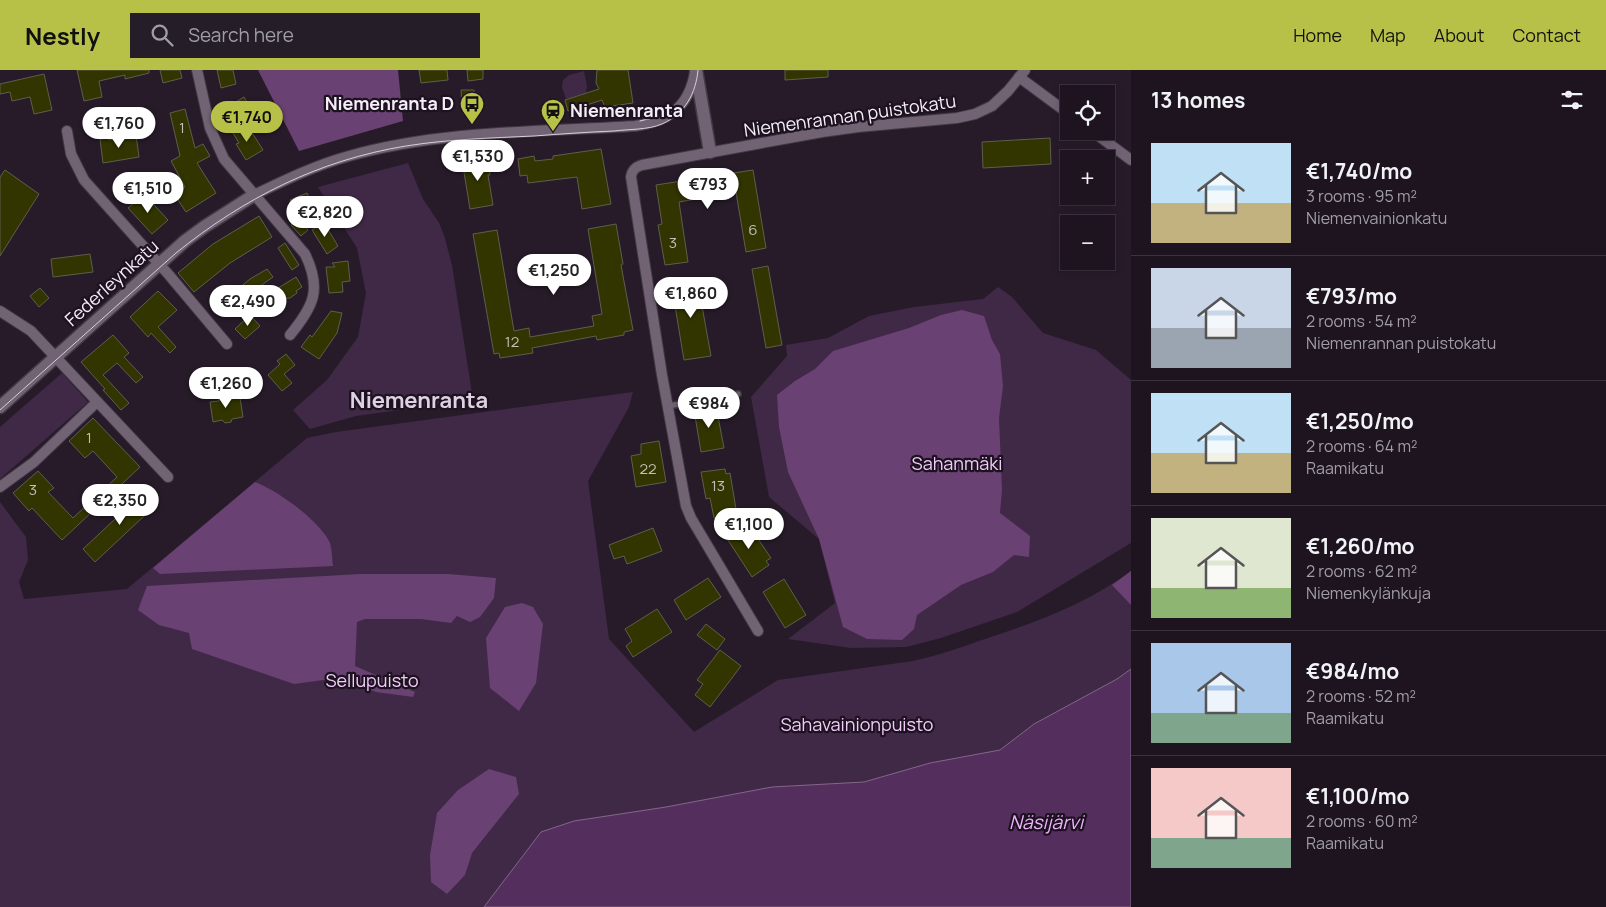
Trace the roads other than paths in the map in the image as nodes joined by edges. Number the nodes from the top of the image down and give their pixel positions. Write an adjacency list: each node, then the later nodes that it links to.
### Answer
1 (197, 70): 9 (street)
2 (696, 70): 7 (street); 9 (street, Federleynkatu)
3 (1022, 73): 4 (street); 7 (street, Niemenrannan puistokatu)
4 (1060, 106)
5 (67, 130): 10 (street)
6 (1104, 140): 8 (street)
7 (710, 152): 17 (street, Niemenrannan puistokatu)
8 (1131, 160)
9 (254, 195): 10 (street, Federleynkatu); 12 (street)
10 (159, 263): 13 (street); 14 (street, Federleynkatu)
11 (0, 311): 14 (street)
12 (290, 335)
13 (227, 344)
14 (55, 358): 16 (street); 18 (street, Federleynkatu)
15 (738, 394): 17 (lane)
16 (97, 402): 19 (street); 20 (street)
17 (668, 406): 21 (street)
18 (0, 407)
19 (168, 477)
20 (0, 487)
21 (758, 631)

